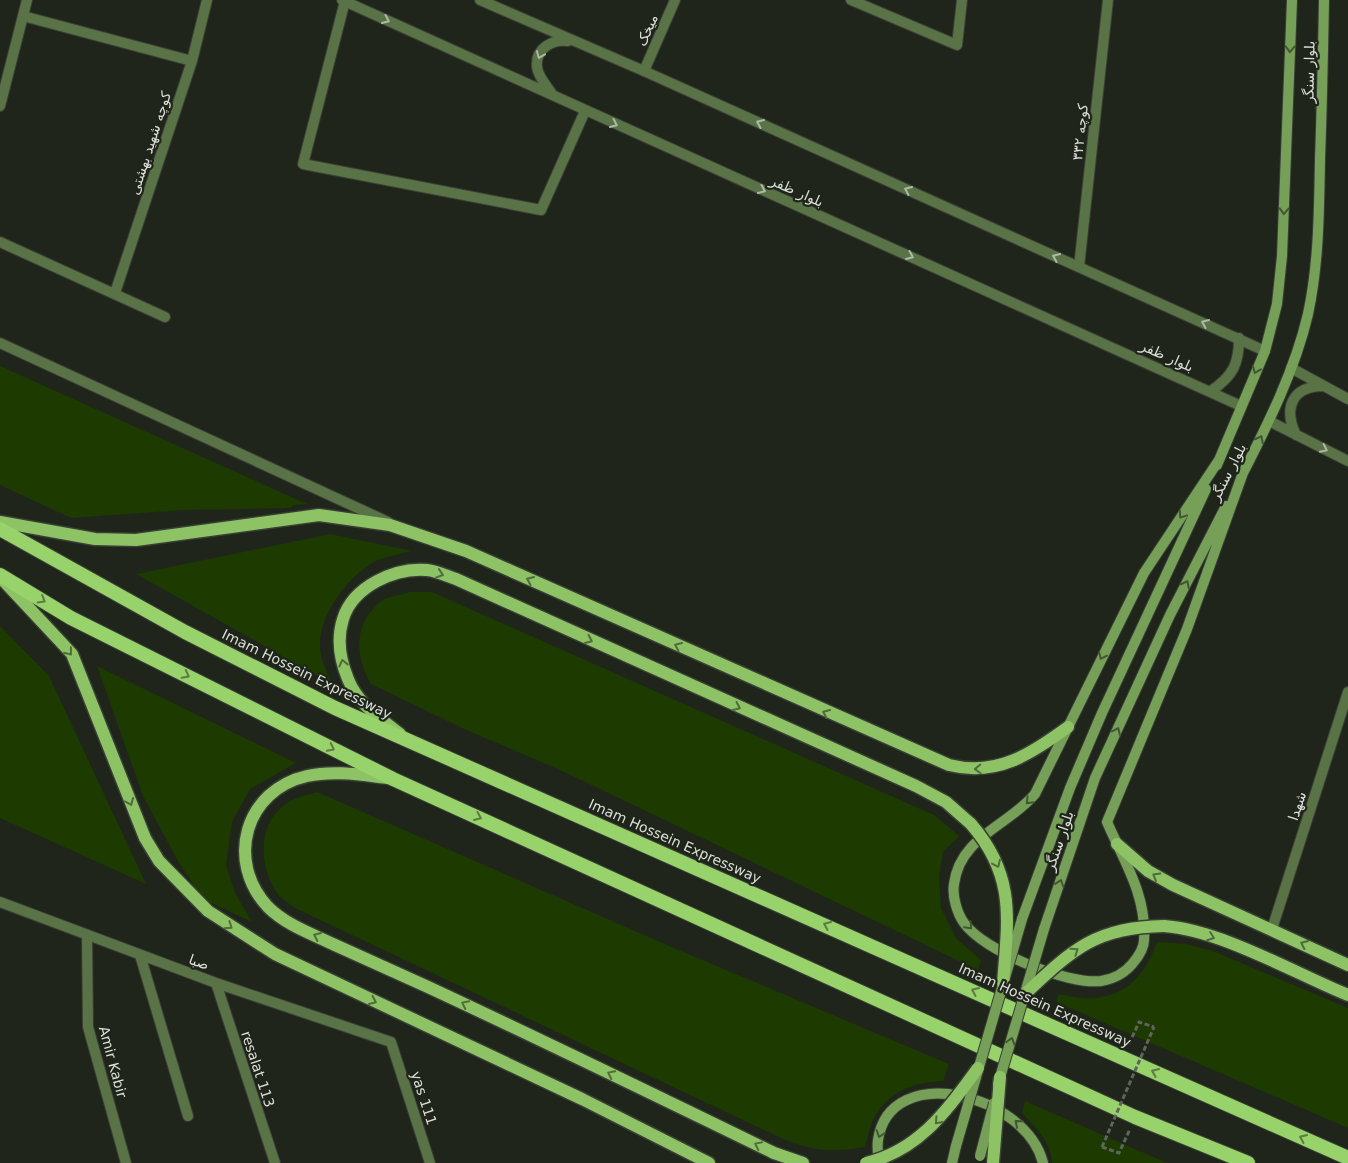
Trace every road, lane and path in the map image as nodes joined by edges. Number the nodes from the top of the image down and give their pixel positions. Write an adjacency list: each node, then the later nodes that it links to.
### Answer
1 (27, 0): 11 (street)
2 (207, 0): 13 (street, کوچه شهید بهشتی)
3 (480, 0): 12 (street)
4 (675, 0): 14 (street, میخک)
5 (851, 0): 6 (street)
6 (962, 0)
7 (1108, 0): 19 (street, کوچه ۳۳۲)
8 (1292, 0): 24 (main road, بلوار سنگر, one-way to 24)
9 (1324, 0): 25 (main road, بلوار سنگر)
10 (343, 1): 15 (street, بلوار ظفر, one-way to 15); 17 (street)
11 (23, 16): 13 (street); 16 (street)
12 (577, 42): 14 (street); 15 (street, one-way to 15)
13 (192, 61): 20 (street, کوچه شهید بهشتی)
14 (644, 71): 19 (street, one-way to 14)
15 (552, 94): 17 (street, بلوار ظفر)
16 (0, 106)
17 (585, 111): 27 (street, بلوار ظفر, one-way to 27)
18 (0, 242): 20 (street)
19 (1078, 267): 22 (street, one-way to 19)
20 (115, 293): 21 (street)
21 (165, 317)
22 (1238, 338): 24 (street); 27 (street)
23 (0, 343): 37 (street)
24 (1265, 351): 29 (main road, بلوار سنگر, one-way to 29)
25 (1291, 368): 26 (street); 30 (main road, بلوار سنگر)
26 (1324, 386): 28 (street); 31 (street)
27 (1211, 391): 29 (street, بلوار ظفر)
28 (1348, 399)
29 (1241, 406): 32 (main road, بلوار سنگر)
30 (1269, 421): 31 (street); 34 (main road, بلوار سنگر, one-way to 30)
31 (1296, 435): 33 (street, one-way to 33)
32 (1219, 460): 40 (main road, one-way to 40); 50 (main road, بلوار سنگر, bridge)
33 (1348, 460)
34 (1244, 470): 43 (main road); 51 (main road, بلوار سنگر, one-way to 34, bridge)
35 (0, 522): 37 (main road)
36 (0, 529): 41 (highway, Imam Hossein Expressway)
37 (403, 529): 40 (main road, one-way to 37)
38 (0, 576): 42 (highway, one-way to 42); 64 (main road, one-way to 64)
39 (1348, 692): 45 (street, شهدا)
40 (1068, 727): 43 (main road, one-way to 43)
41 (405, 739): 50 (main road, one-way to 50, bridge); 54 (highway, Imam Hossein Expressway, one-way to 41)
42 (393, 779): 58 (highway, one-way to 58); 65 (main road, one-way to 42)
43 (1117, 844): 45 (main road, one-way to 43)
44 (0, 902): 46 (street, صبا)
45 (1272, 929): 48 (main road, one-way to 45)
46 (86, 936): 47 (street, صبا); 61 (street, Amir Kabir)
47 (140, 955): 49 (street, صبا); 57 (street)
48 (1348, 965)
49 (216, 982): 53 (street, صبا); 62 (street, resalat 113)
50 (1003, 983): 55 (main road, بلوار سنگر, bridge)
51 (1025, 994): 52 (main road, one-way to 52, bridge); 56 (main road, بلوار سنگر, one-way to 51, bridge)
52 (1348, 995)
53 (391, 1042): 63 (street, yas 111)
54 (1122, 1058): 58 (path, bridge); 59 (highway, Imam Hossein Expressway, one-way to 54)
55 (978, 1068): 66 (main road, one-way to 66, bridge); 68 (main road, بلوار سنگر, bridge)
56 (1000, 1077): 60 (main road, بلوار سنگر, bridge); 69 (main road, bridge)
57 (188, 1116)
58 (1135, 1117): 71 (highway)
59 (1348, 1158)
60 (979, 1159)
61 (126, 1163)
62 (275, 1163)
63 (430, 1163)
64 (709, 1163)
65 (803, 1163)
66 (866, 1163)
67 (879, 1163): 70 (main road, one-way to 67)
68 (952, 1163)
69 (993, 1163)
70 (1043, 1163)
71 (1248, 1163)

